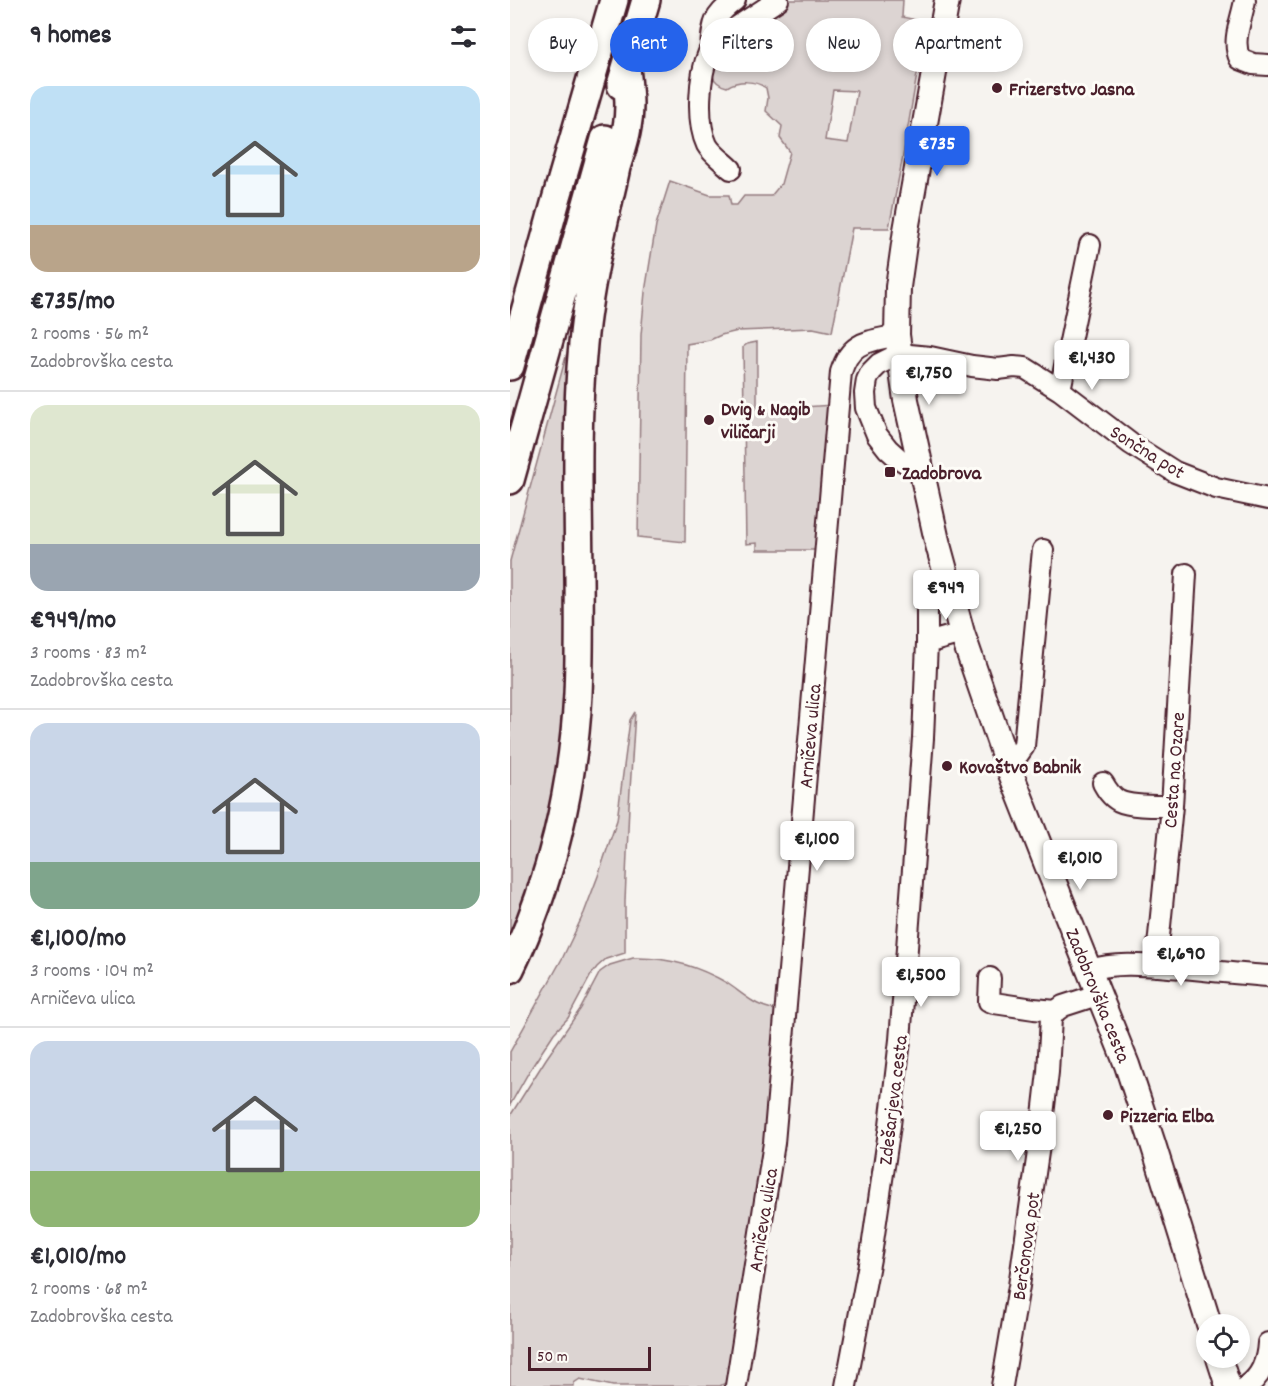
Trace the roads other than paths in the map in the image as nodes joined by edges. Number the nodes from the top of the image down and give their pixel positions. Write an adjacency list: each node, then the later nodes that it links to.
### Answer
1 (614, 0): 17 (highway)
2 (646, 0): 7 (highway)
3 (735, 0): 8 (street)
4 (778, 0): 9 (street)
5 (947, 0): 16 (main road, Zadobrovška cesta)
6 (1245, 0): 10 (street)
7 (641, 18)
8 (717, 18)
9 (751, 18)
10 (1268, 65)
11 (625, 72): 20 (highway)
12 (626, 72): 31 (highway)
13 (703, 72): 14 (street)
14 (730, 169)
15 (1090, 245): 18 (street)
16 (898, 344): 18 (street, Sončna pot); 19 (main road, Zadobrovška cesta); 19 (street); 41 (street, Arničeva ulica)
17 (510, 366)
18 (1060, 390): 21 (street, Sončna pot)
19 (920, 465): 25 (main road, Zadobrovška cesta)
20 (510, 480)
21 (1268, 499)
22 (1043, 550): 27 (street)
23 (1186, 574): 29 (street, Cesta na Ozare)
24 (927, 598): 26 (street, Zdešarjeva cesta)
25 (962, 633): 26 (street); 27 (main road, Zadobrovška cesta)
26 (927, 643): 40 (street, Zdešarjeva cesta)
27 (1006, 761): 32 (main road, Zadobrovška cesta)
28 (1103, 783): 29 (street)
29 (1172, 806): 30 (street, Cesta na Ozare)
30 (1156, 966): 32 (street); 33 (street)
31 (510, 969)
32 (1090, 970): 35 (main road, Zadobrovška cesta)
33 (1268, 976)
34 (990, 978): 36 (street)
35 (1100, 994): 36 (street); 37 (main road, Zadobrovška cesta)
36 (1056, 1011): 42 (street, Berčonova pot)
37 (1206, 1314)
38 (1268, 1343): 44 (street)
39 (1222, 1368): 43 (main road)
40 (847, 1381)
41 (736, 1386)
42 (1002, 1386)
43 (1228, 1386)
44 (1247, 1386)

